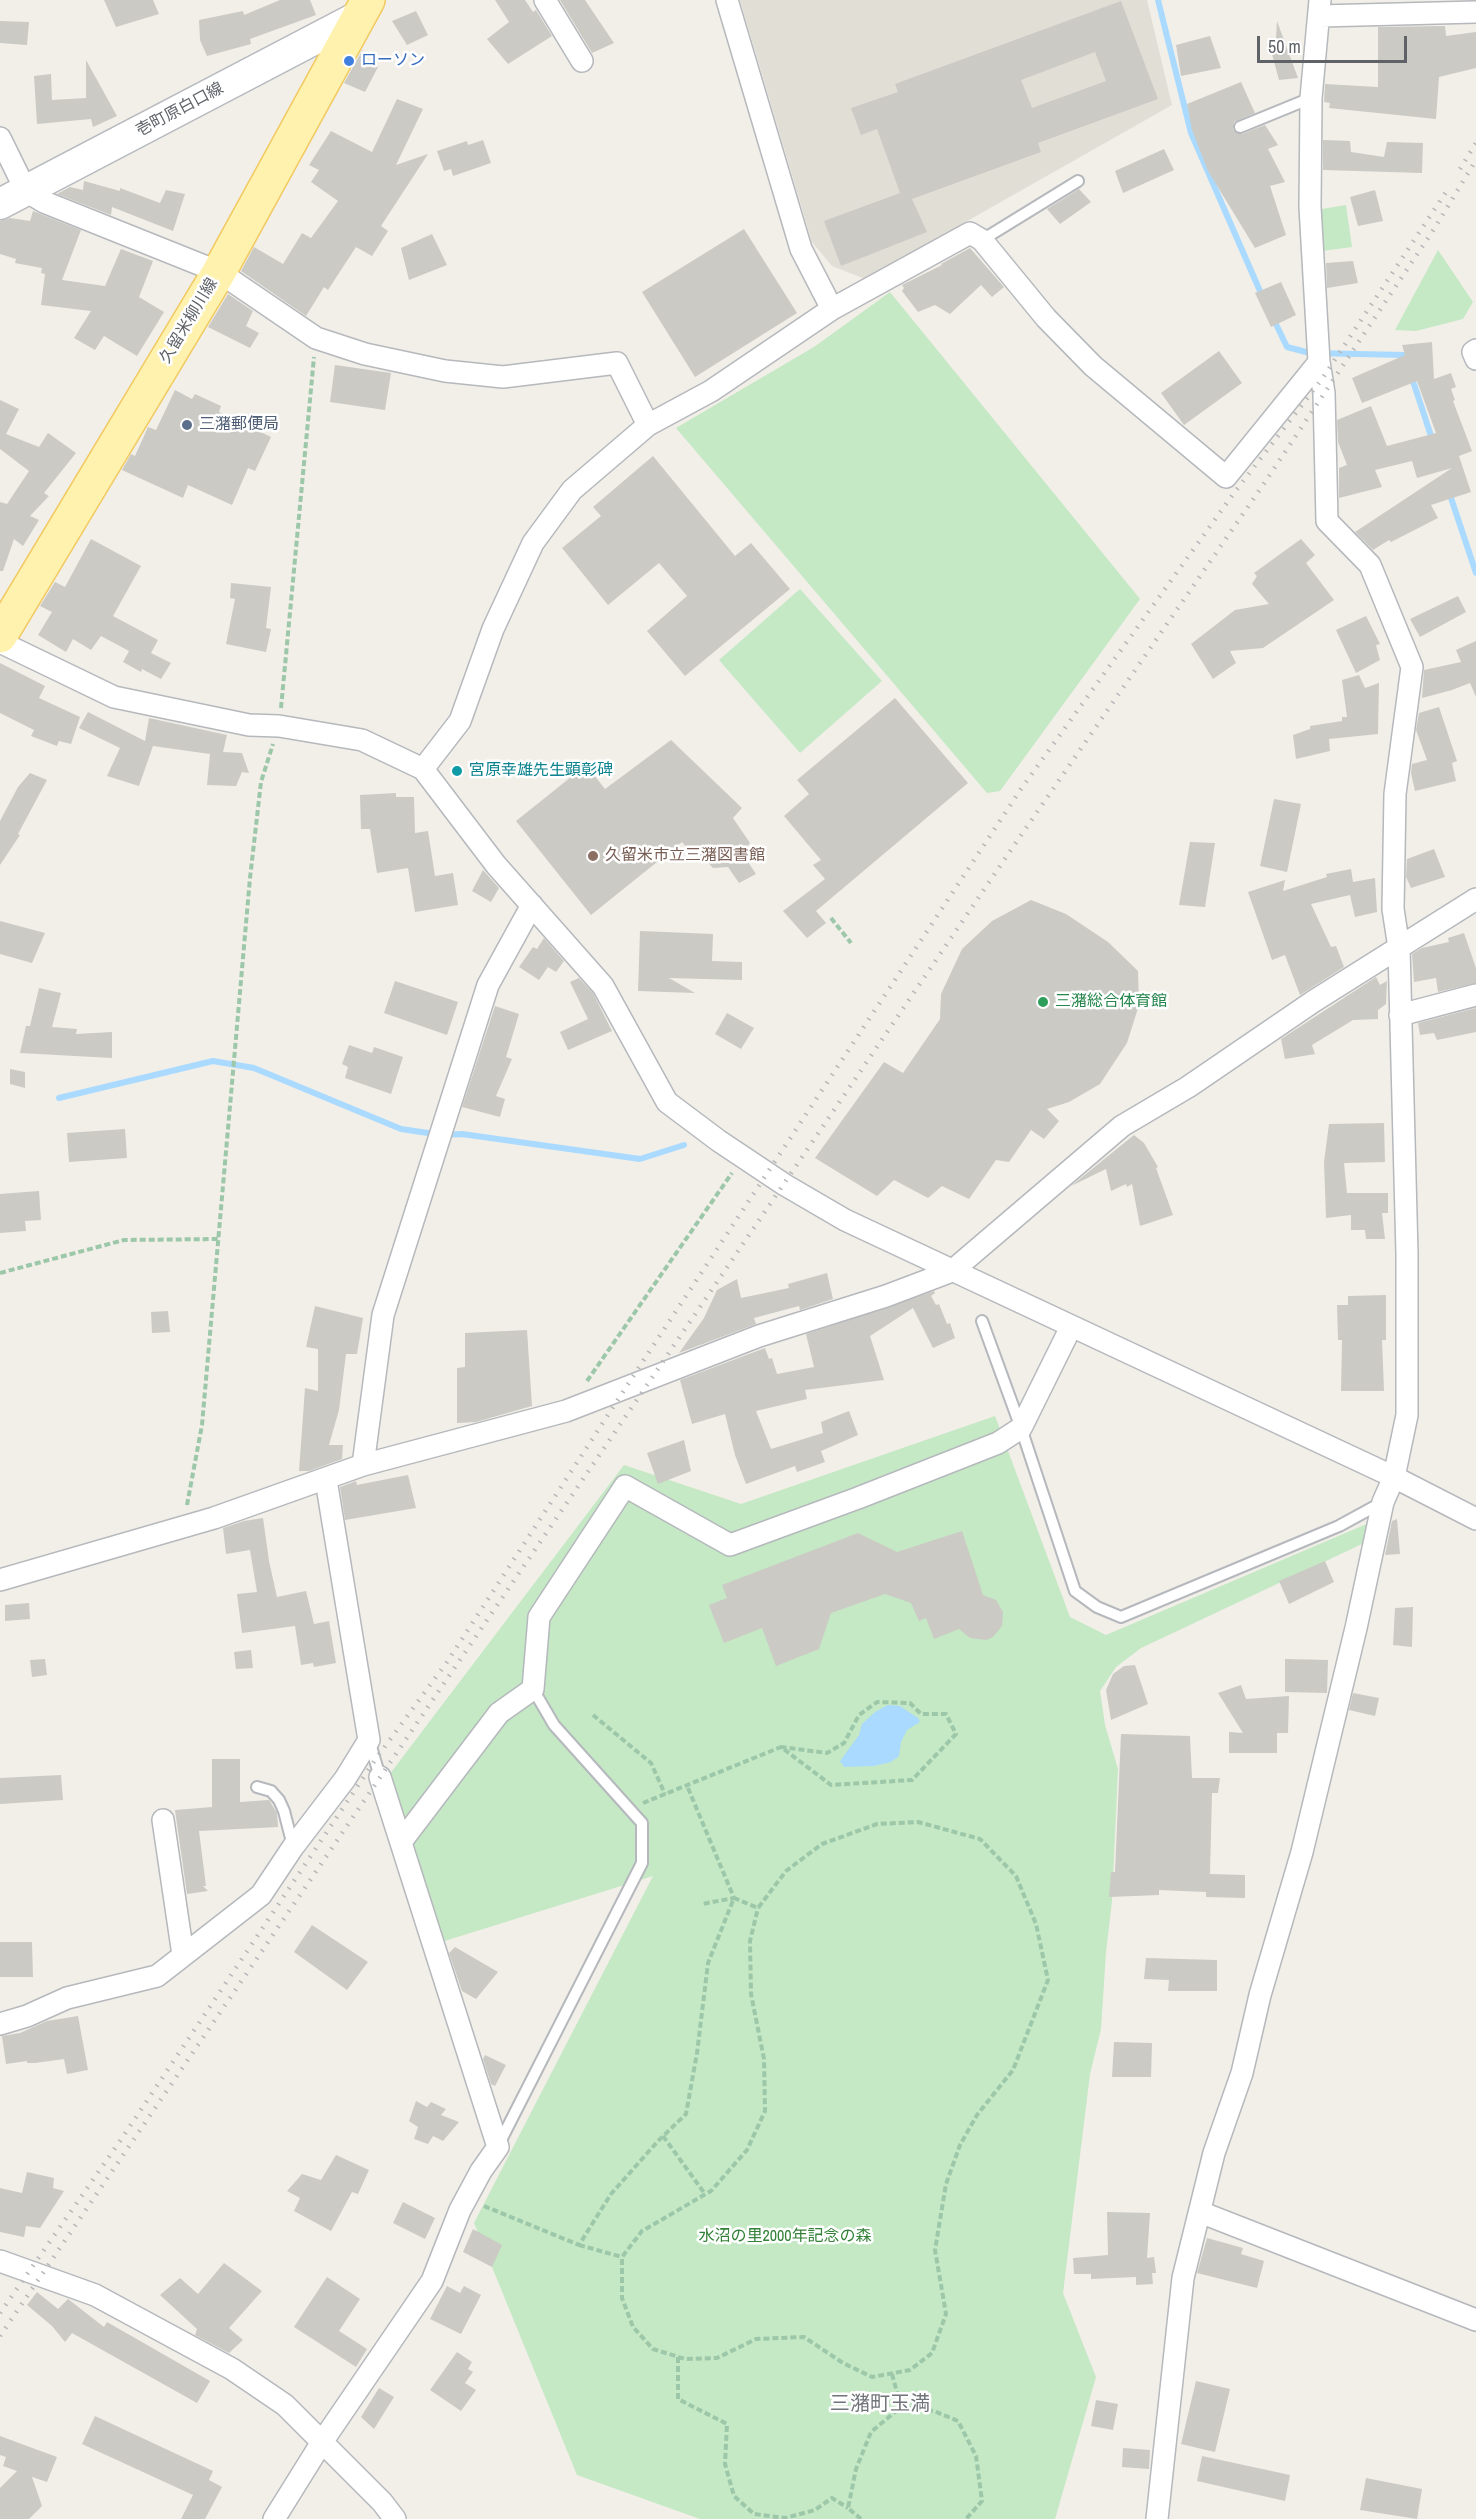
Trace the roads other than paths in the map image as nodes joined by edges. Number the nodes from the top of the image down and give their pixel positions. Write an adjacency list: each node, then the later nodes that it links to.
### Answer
1 (392, 0): 4 (main road)
2 (545, 0): 7 (street)
3 (727, 0): 16 (street)
4 (364, 8): 12 (main road, 壱町原白口線); 15 (main road, 久留米柳川線)
5 (1320, 8): 6 (street); 8 (street)
6 (1476, 12)
7 (582, 61)
8 (1311, 98): 9 (lane); 19 (street)
9 (1240, 127)
10 (0, 138): 12 (street)
11 (1078, 182): 14 (lane)
12 (26, 191): 13 (main road, 壱町原白口線); 15 (street)
13 (0, 204)
14 (982, 240): 16 (street); 19 (street)
15 (219, 272): 20 (street); 21 (main road, 久留米柳川線)
16 (832, 309): 20 (street)
17 (1476, 350): 18 (street)
18 (1476, 359)
19 (1319, 362): 26 (street)
20 (648, 425): 23 (street)
21 (0, 636)
22 (0, 642): 23 (street)
23 (423, 769): 25 (street)
24 (1476, 898): 26 (street)
25 (531, 905): 29 (street); 33 (street)
26 (1398, 948): 28 (street); 29 (street)
27 (1476, 995): 28 (street)
28 (1400, 1015): 34 (street)
29 (952, 1271): 31 (street); 33 (street)
30 (982, 1321): 32 (lane)
31 (1071, 1327): 32 (street); 34 (street)
32 (1021, 1428): 36 (lane); 39 (street)
33 (363, 1465): 35 (street)
34 (1394, 1477): 36 (street); 37 (street)
35 (326, 1480): 38 (street); 40 (street)
36 (1383, 1502): 49 (street)
37 (1476, 1519)
38 (0, 1580)
39 (533, 1689): 44 (street); 48 (lane)
40 (369, 1740): 41 (lane); 45 (street)
41 (380, 1777): 44 (street)
42 (257, 1788): 45 (lane)
43 (163, 1820): 46 (street)
44 (401, 1842): 48 (street)
45 (293, 1846): 46 (street)
46 (183, 1955): 47 (street)
47 (0, 2024)
48 (498, 2147): 52 (street)
49 (1200, 2212): 51 (street); 55 (street)
50 (0, 2261): 52 (street)
51 (1476, 2320)
52 (322, 2442): 53 (street); 54 (street)
53 (274, 2519)
54 (395, 2519)
55 (1157, 2519)

